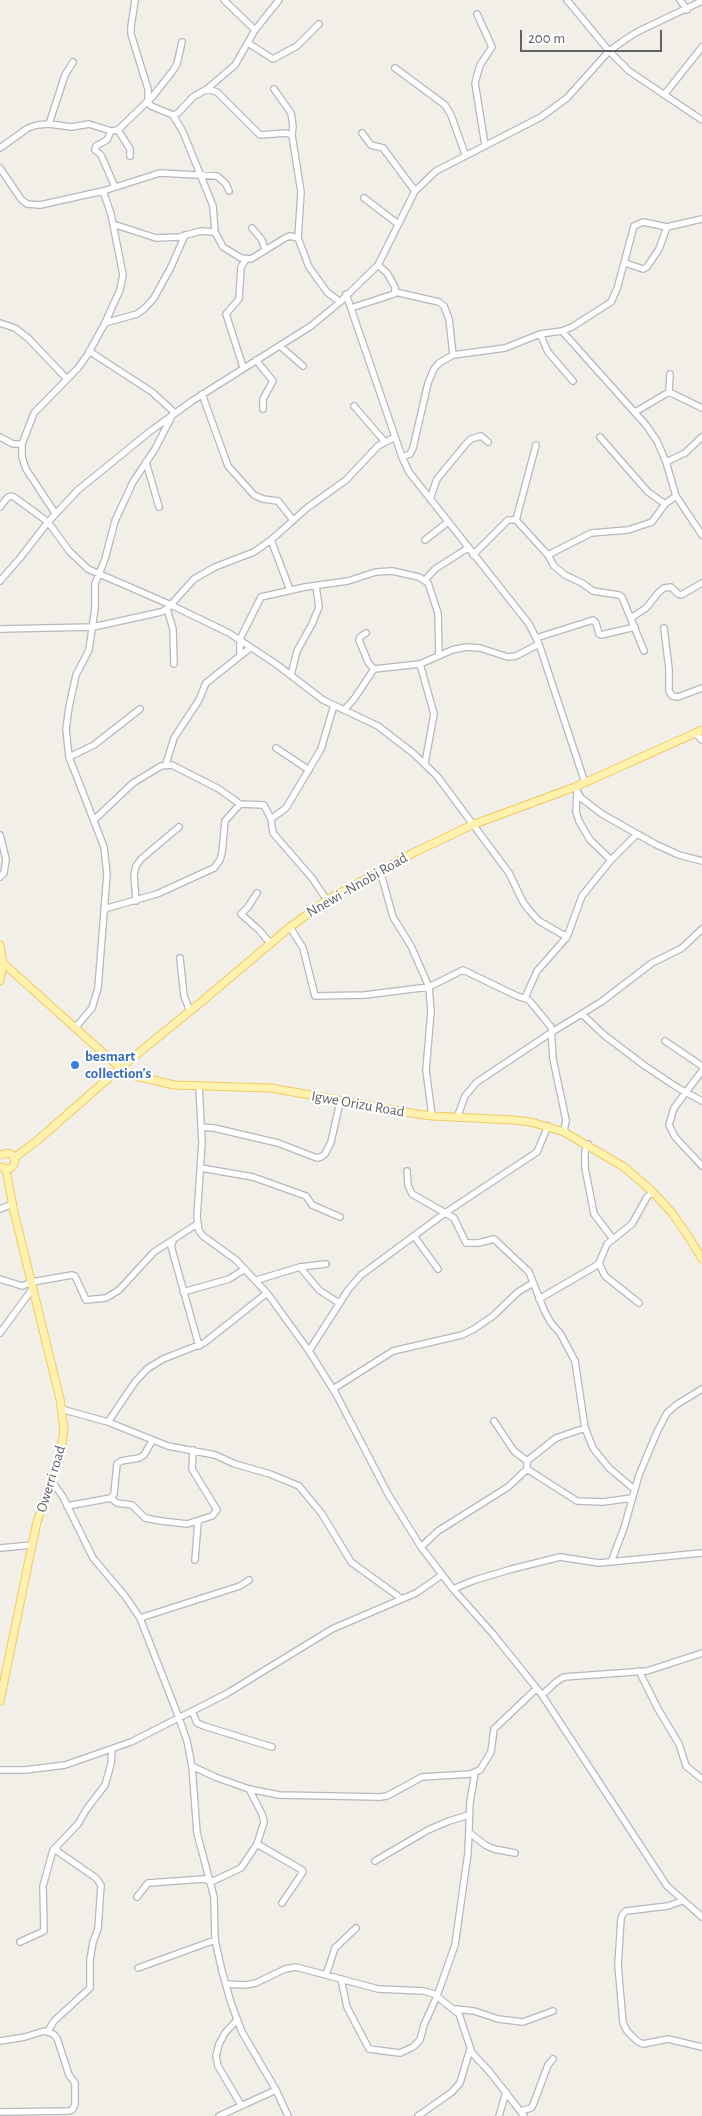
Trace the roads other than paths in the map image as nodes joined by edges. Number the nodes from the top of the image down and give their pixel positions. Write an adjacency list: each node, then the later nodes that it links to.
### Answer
1 (135, 0): 20 (street)
2 (224, 0): 10 (street)
3 (279, 0): 10 (street)
4 (567, 0): 14 (street)
5 (680, 0): 7 (street)
6 (702, 1): 7 (street)
7 (687, 10): 14 (street)
8 (477, 14): 28 (street)
9 (319, 24): 12 (street)
10 (255, 30): 12 (street)
11 (182, 42): 20 (street)
12 (248, 43): 17 (street)
13 (702, 47): 19 (street)
14 (609, 51): 19 (street); 28 (street)
15 (73, 62): 23 (street)
16 (395, 68): 30 (street)
17 (208, 88): 21 (street); 27 (street)
18 (274, 88): 27 (street)
19 (664, 95): 22 (street)
20 (148, 102): 21 (street); 24 (street)
21 (173, 115): 33 (street)
22 (702, 120)
23 (49, 124): 25 (street); 29 (street)
24 (118, 130): 25 (street); 31 (street)
25 (110, 131): 34 (street)
26 (362, 133): 36 (street)
27 (292, 135): 46 (street)
28 (485, 145): 30 (street)
29 (0, 148)
30 (465, 154): 36 (street)
31 (130, 156)
32 (0, 168): 37 (street)
33 (200, 176): 34 (street); 35 (street); 44 (street)
34 (115, 187): 37 (street)
35 (229, 191)
36 (415, 191): 41 (street)
37 (103, 192): 40 (street)
38 (364, 198): 41 (street)
39 (702, 219): 42 (street)
40 (113, 224): 45 (street); 56 (street)
41 (398, 224): 50 (street)
42 (667, 227): 49 (street); 49 (street)
43 (252, 228): 47 (street)
44 (215, 232): 45 (street); 48 (street)
45 (185, 235): 56 (street)
46 (298, 238): 47 (street); 53 (street)
47 (265, 250): 48 (street)
48 (246, 259): 64 (street)
49 (624, 263): 57 (street)
50 (378, 265): 51 (street); 52 (street)
51 (395, 292): 54 (street); 61 (street)
52 (346, 294): 53 (street); 54 (street)
53 (340, 302): 59 (street)
54 (351, 308): 77 (street)
55 (0, 323): 66 (street)
56 (105, 323): 60 (street)
57 (562, 331): 58 (street); 73 (street)
58 (540, 334): 61 (street); 67 (street)
59 (280, 346): 62 (street); 63 (street)
60 (90, 351): 66 (street); 74 (street)
61 (453, 355): 83 (street)
62 (256, 360): 64 (street); 72 (street)
63 (303, 366)
64 (243, 367): 69 (street)
65 (670, 374): 68 (street)
66 (67, 379): 81 (street)
67 (573, 381)
68 (669, 392): 71 (street); 73 (street)
69 (202, 394): 74 (street); 92 (street)
70 (354, 406): 79 (street)
71 (702, 408)
72 (263, 409)
73 (635, 412): 85 (street)
74 (173, 415): 84 (street); 91 (street)
75 (702, 436): 85 (street)
76 (0, 437): 81 (street)
77 (395, 437): 79 (street); 83 (street)
78 (600, 437): 88 (street)
79 (385, 442): 92 (street)
80 (488, 442): 87 (street)
81 (22, 444): 91 (street)
82 (536, 445): 93 (street)
83 (402, 457): 87 (street)
84 (146, 462): 90 (street); 102 (street)
85 (666, 462): 86 (street)
86 (676, 496): 88 (street); 96 (street)
87 (430, 499): 95 (street)
88 (665, 504): 101 (street)
89 (0, 507): 94 (street)
90 (159, 507)
91 (56, 513): 94 (street)
92 (293, 520): 97 (street)
93 (516, 520): 100 (street); 101 (street)
94 (48, 522): 102 (street); 104 (street)
95 (448, 522): 98 (street); 99 (street)
96 (702, 534)
97 (271, 540): 107 (street); 108 (street)
98 (425, 540)
99 (468, 548): 100 (street); 103 (street)
100 (473, 555): 115 (street)
101 (548, 555): 109 (street)
102 (98, 575): 108 (street); 110 (street)
103 (425, 580): 106 (street); 121 (street)
104 (0, 581)
105 (702, 583): 109 (street)
106 (316, 586): 107 (street); 125 (street)
107 (290, 590): 116 (street)
108 (169, 607): 110 (street); 116 (street); 122 (street)
109 (631, 618): 111 (street)
110 (93, 627): 113 (street); 134 (street)
111 (635, 627): 115 (street); 119 (street)
112 (664, 628): 126 (street)
113 (0, 629)
114 (366, 633): 124 (street)
115 (536, 638): 117 (street)
116 (240, 639): 118 (street); 120 (street)
117 (539, 644): 121 (street); 138 (street)
118 (250, 648): 120 (street); 125 (street)
119 (644, 651)
120 (240, 655): 135 (street)
121 (439, 656): 123 (street)
122 (174, 664)
123 (420, 664): 124 (street); 136 (street)
124 (374, 669): 129 (street)
125 (291, 675): 127 (street)
126 (702, 688)
127 (334, 705): 129 (street); 137 (street)
128 (140, 709): 134 (street)
129 (344, 710): 136 (street)
130 (702, 730): 131 (main road, Nnewi -Nnobi Road)
131 (695, 733): 132 (street); 138 (main road, Nnewi -Nnobi Road)
132 (702, 740)
133 (276, 748): 137 (street)
134 (69, 757): 142 (street)
135 (166, 764): 140 (street); 142 (street)
136 (425, 764): 143 (street)
137 (309, 770): 141 (street)
138 (584, 782): 139 (main road, Nnewi -Nnobi Road)
139 (576, 790): 143 (main road, Nnewi -Nnobi Road); 145 (street); 147 (street)
140 (240, 804): 141 (street); 153 (street)
141 (271, 819): 152 (street)
142 (94, 820): 154 (street)
143 (472, 825): 149 (main road, Nnewi -Nnobi Road); 157 (street)
144 (179, 827): 153 (street)
145 (637, 834): 147 (street); 148 (street)
146 (0, 835): 150 (street)
147 (611, 860): 157 (street)
148 (702, 861)
149 (380, 870): 152 (main road, Nnewi -Nnobi Road); 163 (street)
150 (0, 877)
151 (257, 893): 158 (street)
152 (327, 900): 155 (main road, Nnewi -Nnobi Road)
153 (136, 901): 154 (street)
154 (104, 909): 167 (street)
155 (290, 926): 158 (main road, Nnewi -Nnobi Road); 163 (street)
156 (702, 929): 166 (street)
157 (567, 936): 164 (street)
158 (270, 943): 165 (main road, Nnewi -Nnobi Road)
159 (0, 945): 161 (main road)
160 (180, 958): 165 (street)
161 (3, 963): 162 (main road); 167 (main road, Igwe Orizu Road)
162 (0, 981)
163 (429, 987): 164 (street); 177 (street)
164 (525, 998): 168 (street)
165 (190, 1011): 171 (main road, Nnewi -Nnobi Road)
166 (582, 1014): 168 (street); 174 (street)
167 (76, 1028): 171 (main road, Igwe Orizu Road)
168 (552, 1032): 178 (street); 181 (street)
169 (666, 1041): 170 (street)
170 (702, 1066)
171 (120, 1068): 173 (main road, Igwe Orizu Road); 184 (main road, Nnewi -Nnobi Road)
172 (702, 1071): 174 (street)
173 (199, 1087): 176 (main road, Igwe Orizu Road); 180 (street)
174 (685, 1092): 175 (street); 185 (street)
175 (702, 1100)
176 (340, 1102): 177 (main road, Igwe Orizu Road); 180 (street)
177 (432, 1116): 178 (main road, Igwe Orizu Road)
178 (457, 1118): 179 (main road, Igwe Orizu Road)
179 (548, 1126): 181 (main road, Igwe Orizu Road); 192 (street)
180 (201, 1127): 187 (street)
181 (564, 1132): 182 (main road, Igwe Orizu Road)
182 (588, 1144): 189 (main road, Igwe Orizu Road); 196 (street)
183 (1, 1152): 184 (main road)
184 (14, 1158): 186 (main road, Nnewi -Nnobi Road)
185 (702, 1166)
186 (3, 1168): 190 (main road, Owerri road)
187 (201, 1168): 193 (street); 194 (street)
188 (407, 1171): 192 (street)
189 (653, 1192): 196 (street); 198 (main road, Igwe Orizu Road)
190 (13, 1204): 191 (street); 207 (main road, Owerri road)
191 (0, 1209)
192 (446, 1213): 195 (street); 206 (street)
193 (340, 1217)
194 (197, 1224): 197 (street); 202 (street)
195 (414, 1236): 203 (street); 211 (street)
196 (613, 1239): 199 (street)
197 (172, 1242): 207 (street); 208 (street)
198 (702, 1259)
199 (599, 1263): 210 (street); 212 (street)
200 (326, 1264): 201 (street)
201 (300, 1266): 205 (street); 211 (street)
202 (245, 1269): 205 (street); 208 (street)
203 (438, 1269)
204 (0, 1279): 207 (street)
205 (257, 1280): 209 (street)
206 (533, 1283): 210 (street); 216 (street)
207 (32, 1285): 213 (street); 218 (main road, Owerri road)
208 (183, 1292): 214 (street)
209 (267, 1293): 214 (street); 215 (street)
210 (539, 1299): 221 (street)
211 (339, 1303): 215 (street)
212 (638, 1303)
213 (0, 1333)
214 (198, 1346): 220 (street)
215 (309, 1351): 216 (street)
216 (333, 1389): 233 (street)
217 (702, 1389): 227 (street)
218 (61, 1409): 220 (street); 226 (main road, Owerri road)
219 (494, 1421): 224 (street)
220 (108, 1422): 222 (street)
221 (585, 1428): 224 (street); 227 (street)
222 (152, 1441): 223 (street); 228 (street)
223 (194, 1450): 231 (street); 241 (street)
224 (527, 1461): 225 (street)
225 (527, 1468): 229 (street); 233 (street)
226 (51, 1480): 230 (street); 232 (main road, Owerri road)
227 (634, 1489): 229 (street)
228 (111, 1498): 230 (street); 231 (street)
229 (632, 1498): 237 (street)
230 (67, 1506): 242 (street)
231 (198, 1522): 236 (street)
232 (32, 1545): 234 (street); 245 (main road, Owerri road)
233 (421, 1547): 238 (street)
234 (0, 1548)
235 (702, 1553): 237 (street)
236 (195, 1560)
237 (611, 1562): 240 (street)
238 (442, 1575): 240 (street); 241 (street)
239 (249, 1580): 242 (street)
240 (453, 1589): 246 (street)
241 (402, 1598): 249 (street)
242 (140, 1618): 250 (street)
243 (702, 1653): 244 (street)
244 (638, 1671): 247 (street); 256 (street)
245 (3, 1674): 248 (main road, Owerri road)
246 (536, 1688): 247 (street); 255 (street)
247 (542, 1695): 266 (street)
248 (0, 1698)
249 (192, 1711): 250 (street); 251 (street)
250 (179, 1718): 252 (street); 253 (street)
251 (272, 1747)
252 (112, 1750): 254 (street); 261 (street)
253 (192, 1766): 257 (street); 264 (street)
254 (0, 1770)
255 (475, 1773): 257 (street); 258 (street)
256 (702, 1779)
257 (249, 1789): 260 (street)
258 (469, 1815): 259 (street); 263 (street)
259 (470, 1833): 262 (street); 276 (street)
260 (257, 1844): 264 (street); 267 (street)
261 (57, 1846): 271 (street); 280 (street)
262 (515, 1853)
263 (375, 1861)
264 (211, 1882): 265 (street); 270 (street)
265 (137, 1897)
266 (682, 1901): 268 (street); 282 (street)
267 (282, 1903)
268 (702, 1917)
269 (356, 1928): 273 (street)
270 (215, 1940): 272 (street); 275 (street)
271 (20, 1942)
272 (138, 1968)
273 (326, 1975): 274 (street); 275 (street)
274 (340, 1979): 276 (street); 276 (street)
275 (226, 1984): 279 (street)
276 (437, 1996): 277 (street)
277 (456, 2010): 278 (street); 283 (street)
278 (553, 2011)
279 (237, 2020): 285 (street); 287 (street)
280 (48, 2031): 281 (street); 288 (street)
281 (0, 2041)
282 (702, 2047)
283 (470, 2049): 286 (street); 292 (street)
284 (553, 2059): 289 (street)
285 (276, 2090): 287 (street); 291 (street)
286 (506, 2092): 289 (street); 293 (street)
287 (241, 2105): 290 (street)
288 (0, 2112)
289 (522, 2114)
290 (219, 2116)
291 (288, 2116)
292 (419, 2116)
293 (499, 2116)

